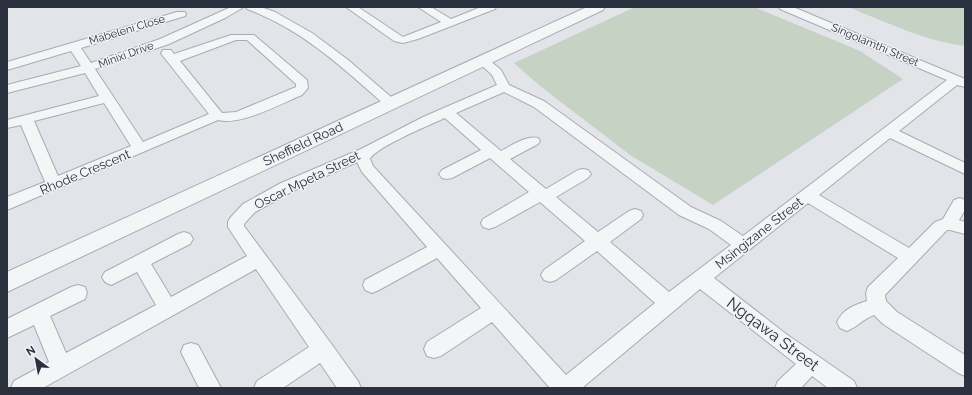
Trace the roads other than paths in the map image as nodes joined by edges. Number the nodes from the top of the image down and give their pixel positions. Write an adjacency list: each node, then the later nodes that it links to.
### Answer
1 (239, 7): 10 (street, Minixi Drive)
2 (251, 7): 20 (street)
3 (351, 7): 9 (street)
4 (423, 7): 9 (street)
5 (491, 7): 9 (street)
6 (598, 7): 13 (street, Sheffield Road)
7 (784, 7): 16 (street, Singolamthi Street)
8 (181, 14): 11 (street, Mabeleni Close)
9 (450, 23)
10 (159, 43): 12 (street); 15 (street, Minixi Drive)
11 (74, 46): 14 (street, Mabeleni Close); 15 (street, Mabeleni Close)
12 (173, 59): 22 (street); 22 (street)
13 (483, 62): 17 (street); 20 (street, Sheffield Road)
14 (7, 66)
15 (87, 68): 18 (street, Minixi Drive); 19 (street, Rhode Crescent)
16 (960, 82): 25 (street, Msingizane Street)
17 (504, 87): 21 (street, Oscar Mpeta Street); 43 (street)
18 (7, 89)
19 (106, 98): 23 (street); 27 (street, Rhode Crescent)
20 (392, 103): 51 (street, Sheffield Road)
21 (446, 112): 28 (street, Oscar Mpeta Street); 29 (street)
22 (217, 116): 27 (street)
23 (26, 119): 24 (street); 33 (street)
24 (7, 124)
25 (888, 131): 30 (street); 35 (street, Msingizane Street)
26 (533, 141): 29 (street)
27 (140, 150): 33 (street, Rhode Crescent)
28 (366, 152): 44 (street, Oscar Mpeta Street); 46 (street, Oscar Mpeta Street)
29 (495, 155): 31 (street); 34 (street)
30 (965, 169)
31 (447, 174)
32 (583, 174): 34 (street)
33 (54, 185): 36 (street, Rhode Crescent)
34 (542, 195): 39 (street); 42 (street)
35 (807, 195): 43 (street, Msingizane Street); 45 (street)
36 (7, 204)
37 (960, 204): 40 (street)
38 (634, 215): 42 (street)
39 (489, 223)
40 (957, 226): 45 (street)
41 (184, 239): 47 (street)
42 (597, 242): 48 (street); 54 (street)
43 (743, 245): 50 (street, Msingizane Street)
44 (439, 249): 52 (street); 57 (street, Oscar Mpeta Street)
45 (910, 257): 55 (street)
46 (258, 259): 56 (street); 61 (street)
47 (140, 262): 49 (street); 56 (street)
48 (550, 275)
49 (111, 277)
50 (701, 279): 54 (street, Msingizane Street); 64 (street, Ngqawa Street)
51 (7, 282)
52 (372, 286)
53 (78, 293): 58 (street)
54 (669, 303): 71 (street, Msingizane Street)
55 (877, 305): 59 (street); 65 (street)
56 (168, 308): 66 (street)
57 (494, 310): 62 (street); 71 (street, Oscar Mpeta Street)
58 (39, 313): 60 (street); 66 (street)
59 (847, 322)
60 (7, 329)
61 (323, 349): 69 (street); 70 (street)
62 (434, 349)
63 (191, 352): 68 (street)
64 (811, 363): 72 (street); 73 (street, Ngqawa Street)
65 (965, 366)
66 (61, 367): 67 (street)
67 (22, 388)
68 (210, 388)
69 (265, 388)
70 (350, 388)
71 (565, 388)
72 (786, 388)
73 (846, 388)

